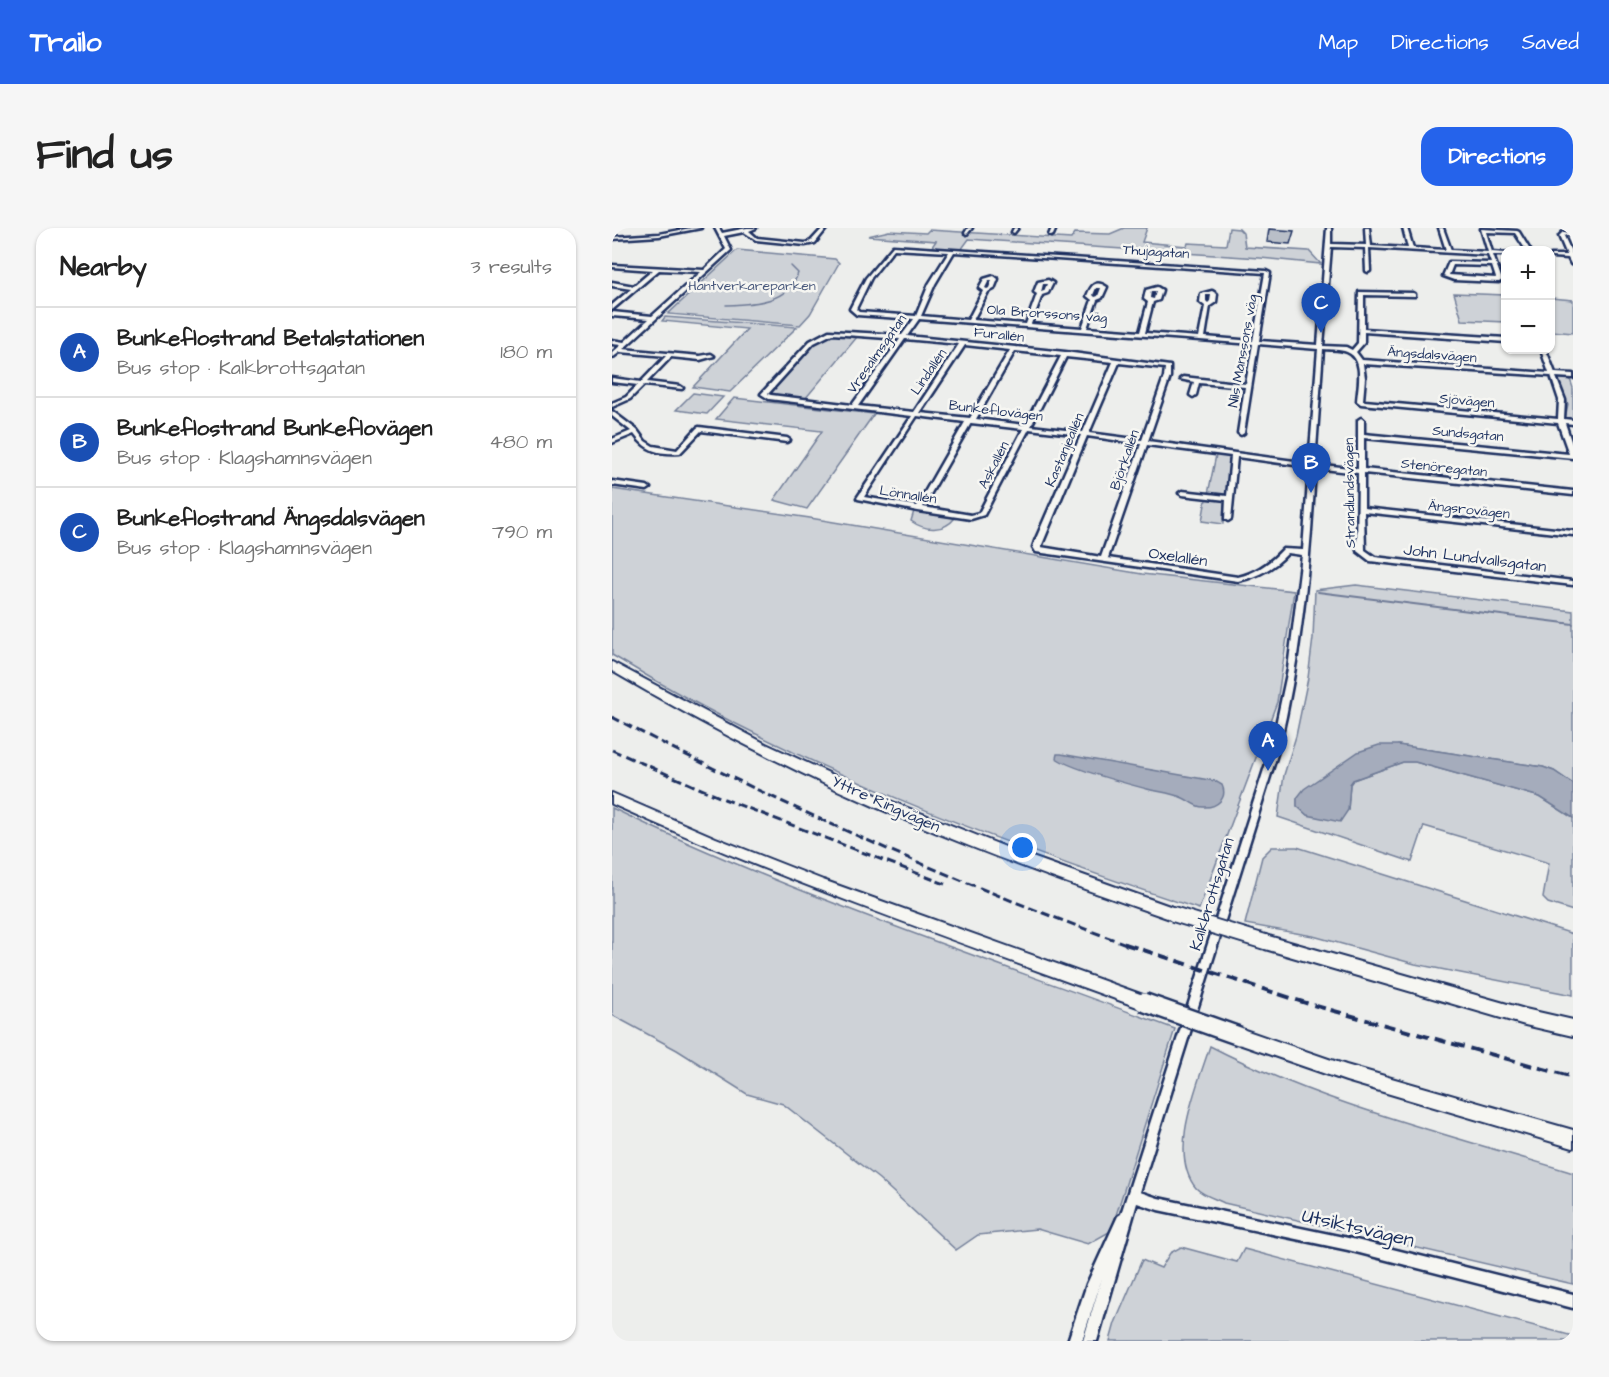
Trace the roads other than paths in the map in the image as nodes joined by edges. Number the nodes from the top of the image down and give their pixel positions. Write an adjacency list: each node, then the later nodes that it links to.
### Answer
1 (620, 228): 15 (street)
2 (699, 228): 15 (street)
3 (717, 228): 13 (street)
4 (754, 228): 11 (street)
5 (825, 228): 11 (street)
6 (1054, 228): 14 (street)
7 (1329, 228): 16 (street, Kalkbrottsgatan)
8 (1367, 228): 19 (street)
9 (1406, 228): 20 (street)
10 (1441, 228): 22 (street)
11 (745, 230): 13 (street)
12 (1573, 234): 26 (street)
13 (721, 235): 32 (street)
14 (1052, 235)
15 (612, 236)
16 (1329, 245): 19 (street); 61 (street, Kalkbrottsgatan)
17 (1526, 246): 23 (street)
18 (898, 247): 21 (street, Thujagatan); 46 (street, Ola Brorssons väg)
19 (1368, 247): 20 (street); 33 (street)
20 (1410, 249): 22 (street)
21 (952, 251): 35 (street, Thujagatan); 46 (street, Vresalmsgatan)
22 (1449, 251): 23 (street)
23 (1490, 253): 24 (street); 28 (street)
24 (1501, 254)
25 (1555, 256): 26 (street)
26 (1572, 257): 27 (street)
27 (1573, 264)
28 (1494, 265): 28 (street)
29 (612, 266): 30 (street)
30 (620, 267): 31 (street); 34 (street)
31 (657, 268): 32 (street); 37 (street)
32 (703, 271): 47 (street)
33 (1368, 271)
34 (612, 273)
35 (1268, 273): 57 (street, Nils Månssons väg)
36 (612, 284): 37 (street)
37 (636, 288): 44 (street)
38 (986, 291): 48 (street)
39 (1040, 294): 49 (street)
40 (1413, 295): 51 (street)
41 (1095, 298): 50 (street)
42 (1150, 301): 53 (street)
43 (1208, 305): 55 (street)
44 (612, 308)
45 (612, 314): 47 (street)
46 (918, 317): 48 (street, Ola Brorssons väg); 54 (street, Vresalmsgatan)
47 (652, 318): 60 (street)
48 (970, 321): 49 (street, Ola Brorssons väg)
49 (1028, 325): 50 (street, Ola Brorssons väg)
50 (1084, 329): 53 (street, Ola Brorssons väg)
51 (1362, 330): 56 (street); 64 (street)
52 (826, 333): 54 (street, Furallén); 83 (street, Bunkeflovägen)
53 (1142, 333): 55 (street, Ola Brorssons väg)
54 (904, 337): 59 (street, Furallén); 83 (street, Vresalmsgatan)
55 (1202, 337): 57 (street, Ola Brorssons väg)
56 (1501, 340)
57 (1256, 341): 61 (street, Ola Brorssons väg); 79 (street, Nils Månssons väg)
58 (612, 342): 60 (street)
59 (963, 343): 62 (street, Furallén); 85 (street, Lindallén)
60 (626, 344): 63 (street)
61 (1320, 346): 64 (street, Ola Brorssons väg); 100 (street, Kalkbrottsgatan)
62 (1013, 349): 65 (street, Furallén); 86 (street)
63 (619, 350): 67 (street); 68 (street)
64 (1354, 351): 71 (street)
65 (1065, 354): 70 (street, Furallén); 90 (street, Askallén)
66 (1545, 354): 73 (street)
67 (670, 355): 69 (street); 78 (street)
68 (612, 356)
69 (711, 356)
70 (1117, 360): 72 (street, Furallén); 93 (street, Kastanjeallén)
71 (1361, 362): 73 (street, Ängsdalsvägen); 88 (street, Sjövägen)
72 (1168, 367): 97 (street, Björkallén)
73 (1552, 375): 74 (street, Ängsdalsvägen); 88 (street)
74 (1573, 376)
75 (1183, 379): 77 (street)
76 (612, 380): 78 (street)
77 (1197, 381): 79 (street); 81 (street)
78 (642, 384): 80 (street); 82 (street)
79 (1248, 386): 92 (street, Nils Månssons väg)
80 (680, 388)
81 (1193, 395)
82 (612, 405)
83 (854, 407): 85 (street, Bunkeflovägen)
84 (612, 413): 91 (street)
85 (915, 414): 86 (street, Bunkeflovägen); 107 (street, Lönnallén)
86 (970, 420): 90 (street, Bunkeflovägen); 107 (street)
87 (1361, 420): 94 (street, Strandlundsvägen)
88 (1561, 421): 89 (street, Sjövägen); 99 (street)
89 (1573, 422)
90 (1027, 427): 93 (street, Bunkeflovägen); 109 (street, Askallén)
91 (636, 431): 95 (street); 96 (street)
92 (1241, 433)
93 (1085, 434): 97 (street, Bunkeflovägen); 112 (street, Kastanjeallén)
94 (1361, 436): 99 (street, Sundsgatan); 101 (street, Strandlundsvägen)
95 (612, 441)
96 (787, 441)
97 (1143, 442): 98 (street, Bunkeflovägen); 115 (street, Björkallén)
98 (1234, 455): 100 (street, Bunkeflovägen); 106 (street)
99 (1573, 456)
100 (1313, 466): 101 (street, Stenöregatan); 113 (street, Kalkbrottsgatan)
101 (1362, 471): 105 (street, Stenöregatan); 108 (street, Strandlundsvägen)
102 (612, 483): 103 (street)
103 (647, 488)
104 (1182, 493): 106 (street)
105 (1573, 493)
106 (1229, 498): 110 (street)
107 (918, 509): 109 (street, Lönnallén)
108 (1361, 510): 111 (street, Ängsrovägen); 114 (street, Strandlundsvägen)
109 (982, 514)
110 (1228, 519)
111 (1573, 533)
112 (1039, 550): 115 (street, Oxelallén)
113 (1306, 553): 115 (street, Oxelallén); 123 (street, Kalkbrottsgatan)
114 (1373, 559): 116 (street, John Lundvallsgatan)
115 (1104, 560)
116 (1573, 583)
117 (612, 666): 119 (highway, Yttre Ringvägen, bridge)
118 (612, 798): 122 (highway, bridge)
119 (1380, 975): 120 (highway); 121 (highway)
120 (1573, 1018)
121 (1573, 1028)
122 (1573, 1139)
123 (1133, 1196): 124 (street, Utsiktsvägen); 125 (street, Kalkbrottsgatan); 126 (street, Kalkbrottsgatan)
124 (1573, 1301)
125 (1075, 1341)
126 (1090, 1341)

